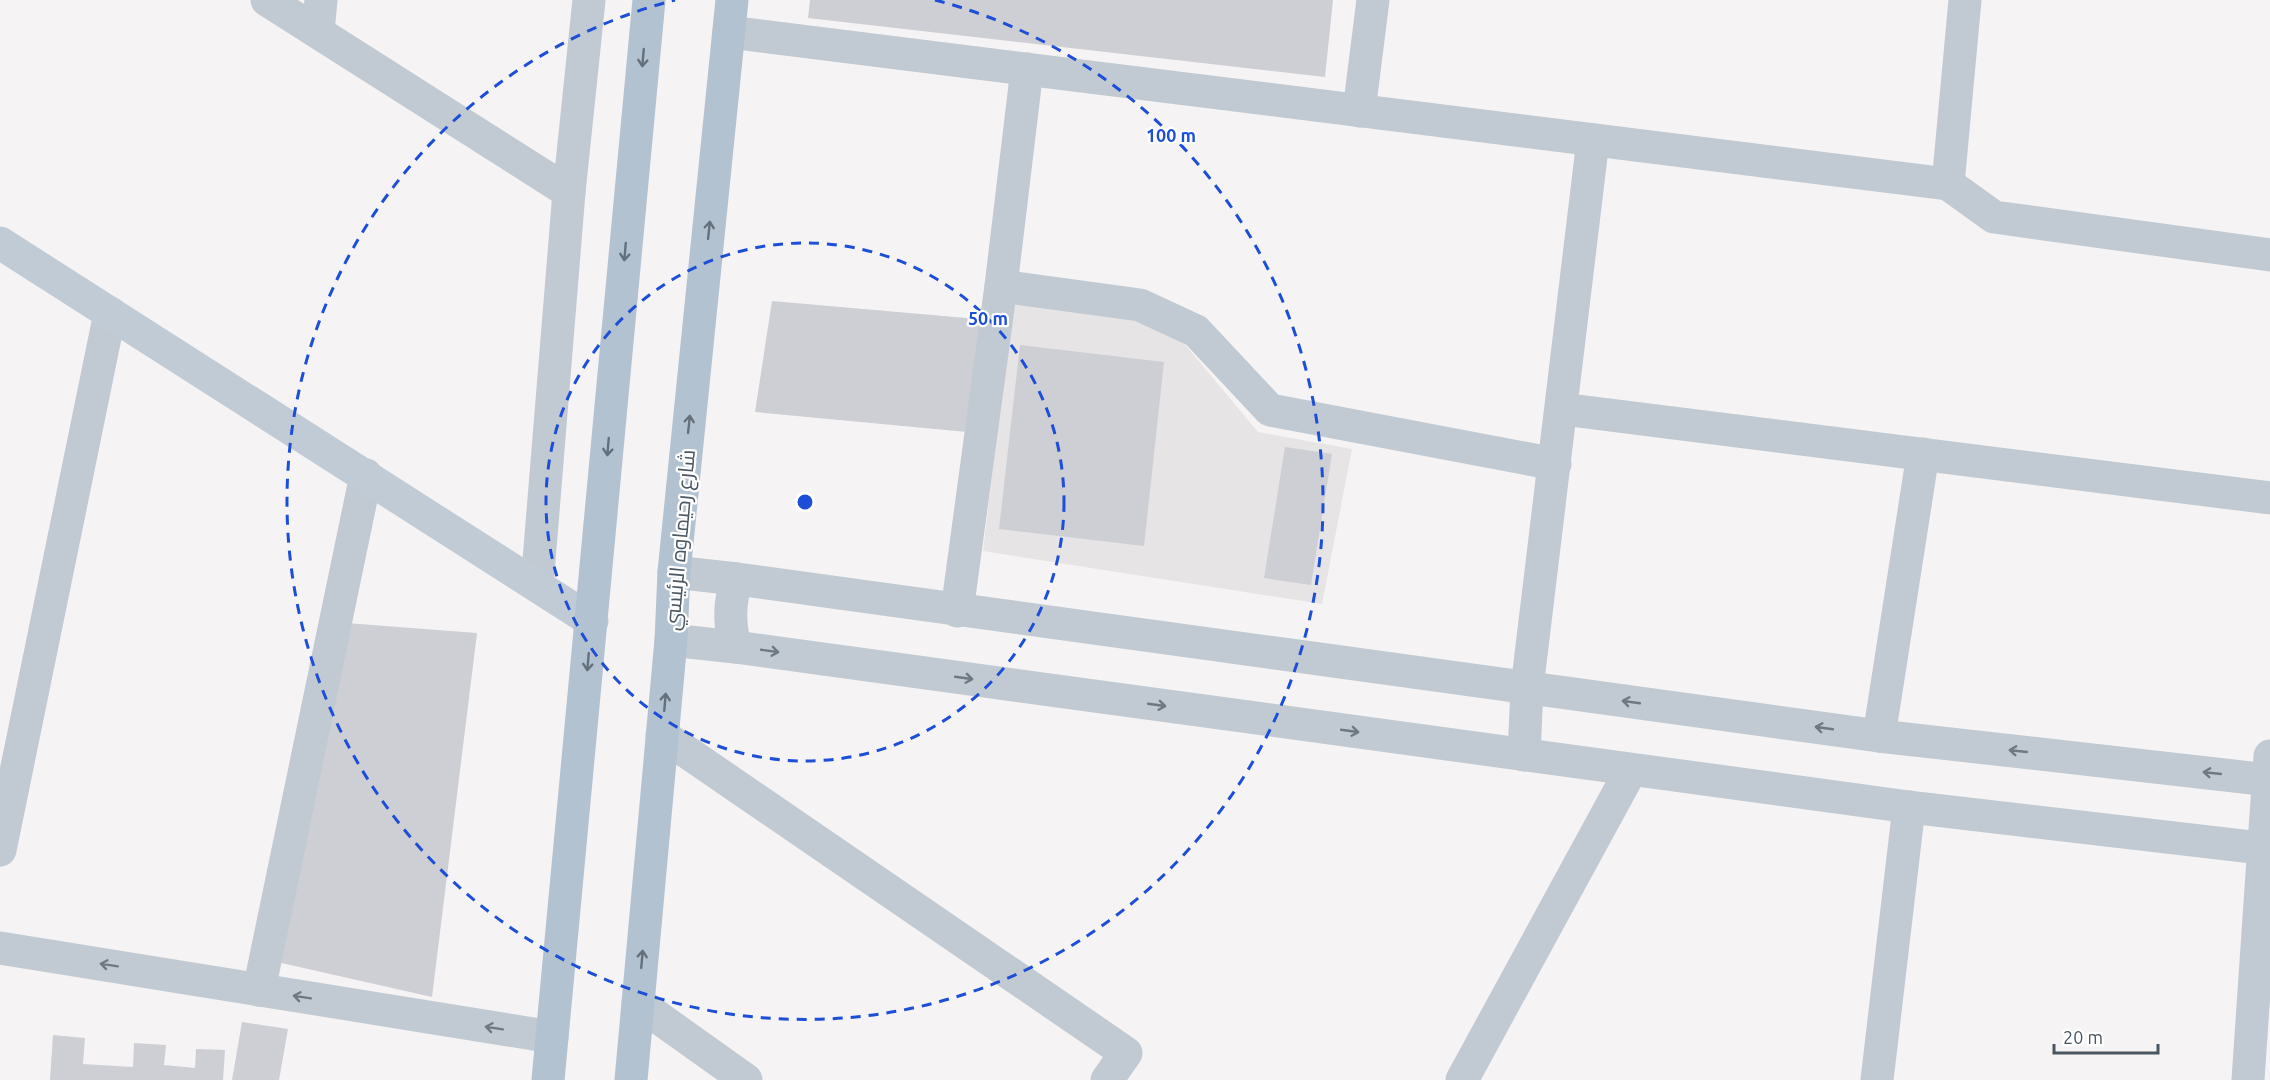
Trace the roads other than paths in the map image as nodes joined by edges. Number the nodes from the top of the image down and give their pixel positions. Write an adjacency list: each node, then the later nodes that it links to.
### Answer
1 (267, 0): 8 (street)
2 (321, 0): 8 (street)
3 (589, 0): 14 (street)
4 (649, 0): 28 (main road, one-way to 28)
5 (732, 0): 9 (main road, شارع رحيماوه الرئيسي)
6 (1373, 0): 11 (street)
7 (1965, 0): 13 (street)
8 (318, 32): 14 (street)
9 (729, 32): 10 (street); 24 (main road, شارع رحيماوه الرئيسي, one-way to 9)
10 (1027, 69): 11 (street); 17 (street)
11 (1359, 111): 12 (street)
12 (1593, 140): 13 (street); 19 (street)
13 (1948, 184): 16 (street)
14 (569, 192): 26 (street)
15 (0, 243): 18 (main road)
16 (2270, 255)
17 (1001, 286): 21 (street); 27 (street)
18 (110, 313): 22 (main road); 39 (street)
19 (1562, 409): 20 (street); 21 (street)
20 (1923, 454): 23 (street); 33 (street)
21 (1555, 464): 31 (street)
22 (366, 475): 26 (main road); 41 (street)
23 (2270, 498)
24 (674, 572): 25 (street); 29 (main road, شارع رحيماوه الرئيسي)
25 (737, 579): 27 (street); 30 (street)
26 (537, 585): 28 (main road)
27 (957, 611): 31 (street)
28 (591, 621): 43 (main road, one-way to 43)
29 (671, 640): 30 (street); 32 (main road, شارع رحيماوه الرئيسي, one-way to 29)
30 (735, 647): 34 (street, one-way to 34)
31 (1527, 688): 33 (street, one-way to 31); 34 (street)
32 (662, 735): 42 (main road, شارع رحيماوه الرئيسي, one-way to 32); 47 (street)
33 (1879, 736): 36 (street, one-way to 33)
34 (1524, 755): 35 (street)
35 (1631, 770): 37 (street); 48 (street)
36 (2269, 772): 38 (street)
37 (1909, 807): 38 (street); 49 (street)
38 (2267, 849): 50 (street)
39 (0, 850)
40 (0, 948): 41 (street, one-way to 40)
41 (259, 990): 43 (street, one-way to 41)
42 (638, 1003): 45 (main road, شارع رحيماوه الرئيسي); 46 (street)
43 (552, 1037): 44 (main road)
44 (548, 1080)
45 (631, 1080)
46 (746, 1080)
47 (1107, 1080)
48 (1462, 1080)
49 (1877, 1080)
50 (2248, 1080)

